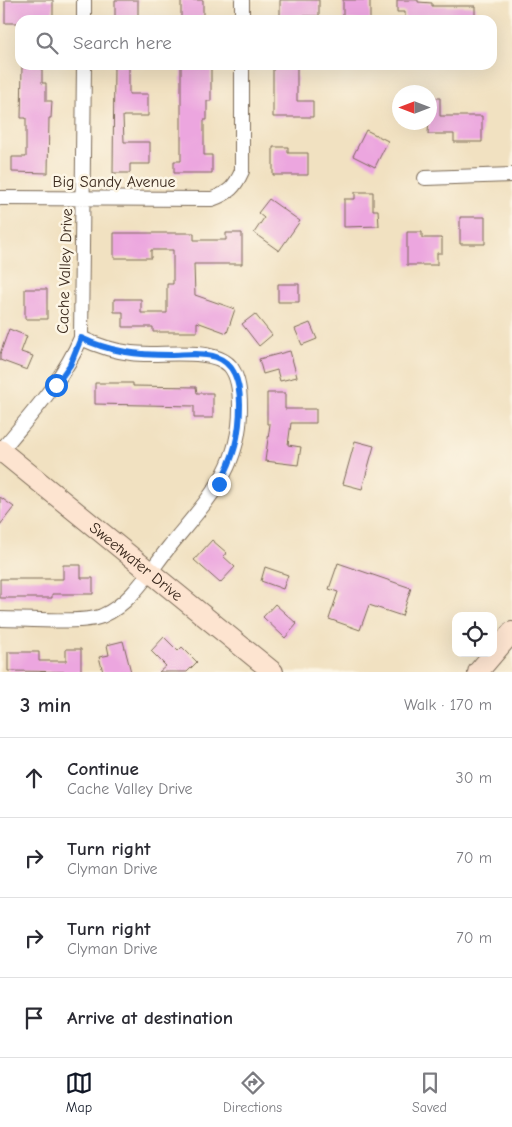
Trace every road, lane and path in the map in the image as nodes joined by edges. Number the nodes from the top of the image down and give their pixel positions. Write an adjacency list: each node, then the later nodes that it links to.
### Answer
1 (84, 0): 3 (street)
2 (242, 0): 4 (street)
3 (84, 15)
4 (242, 15)
5 (84, 70): 9 (street, Cache Valley Drive)
6 (242, 70): 9 (street, Big Sandy Avenue)
7 (512, 175): 8 (street)
8 (425, 178)
9 (83, 197): 10 (street, Big Sandy Avenue); 11 (street, Cache Valley Drive)
10 (0, 198)
11 (81, 338): 12 (street, Cache Valley Drive); 13 (street)
12 (0, 451): 13 (street, Sweetwater Drive)
13 (151, 572): 14 (street); 16 (street, Sweetwater Drive)
14 (0, 619)
15 (512, 632): 17 (street)
16 (273, 672)
17 (478, 672)

